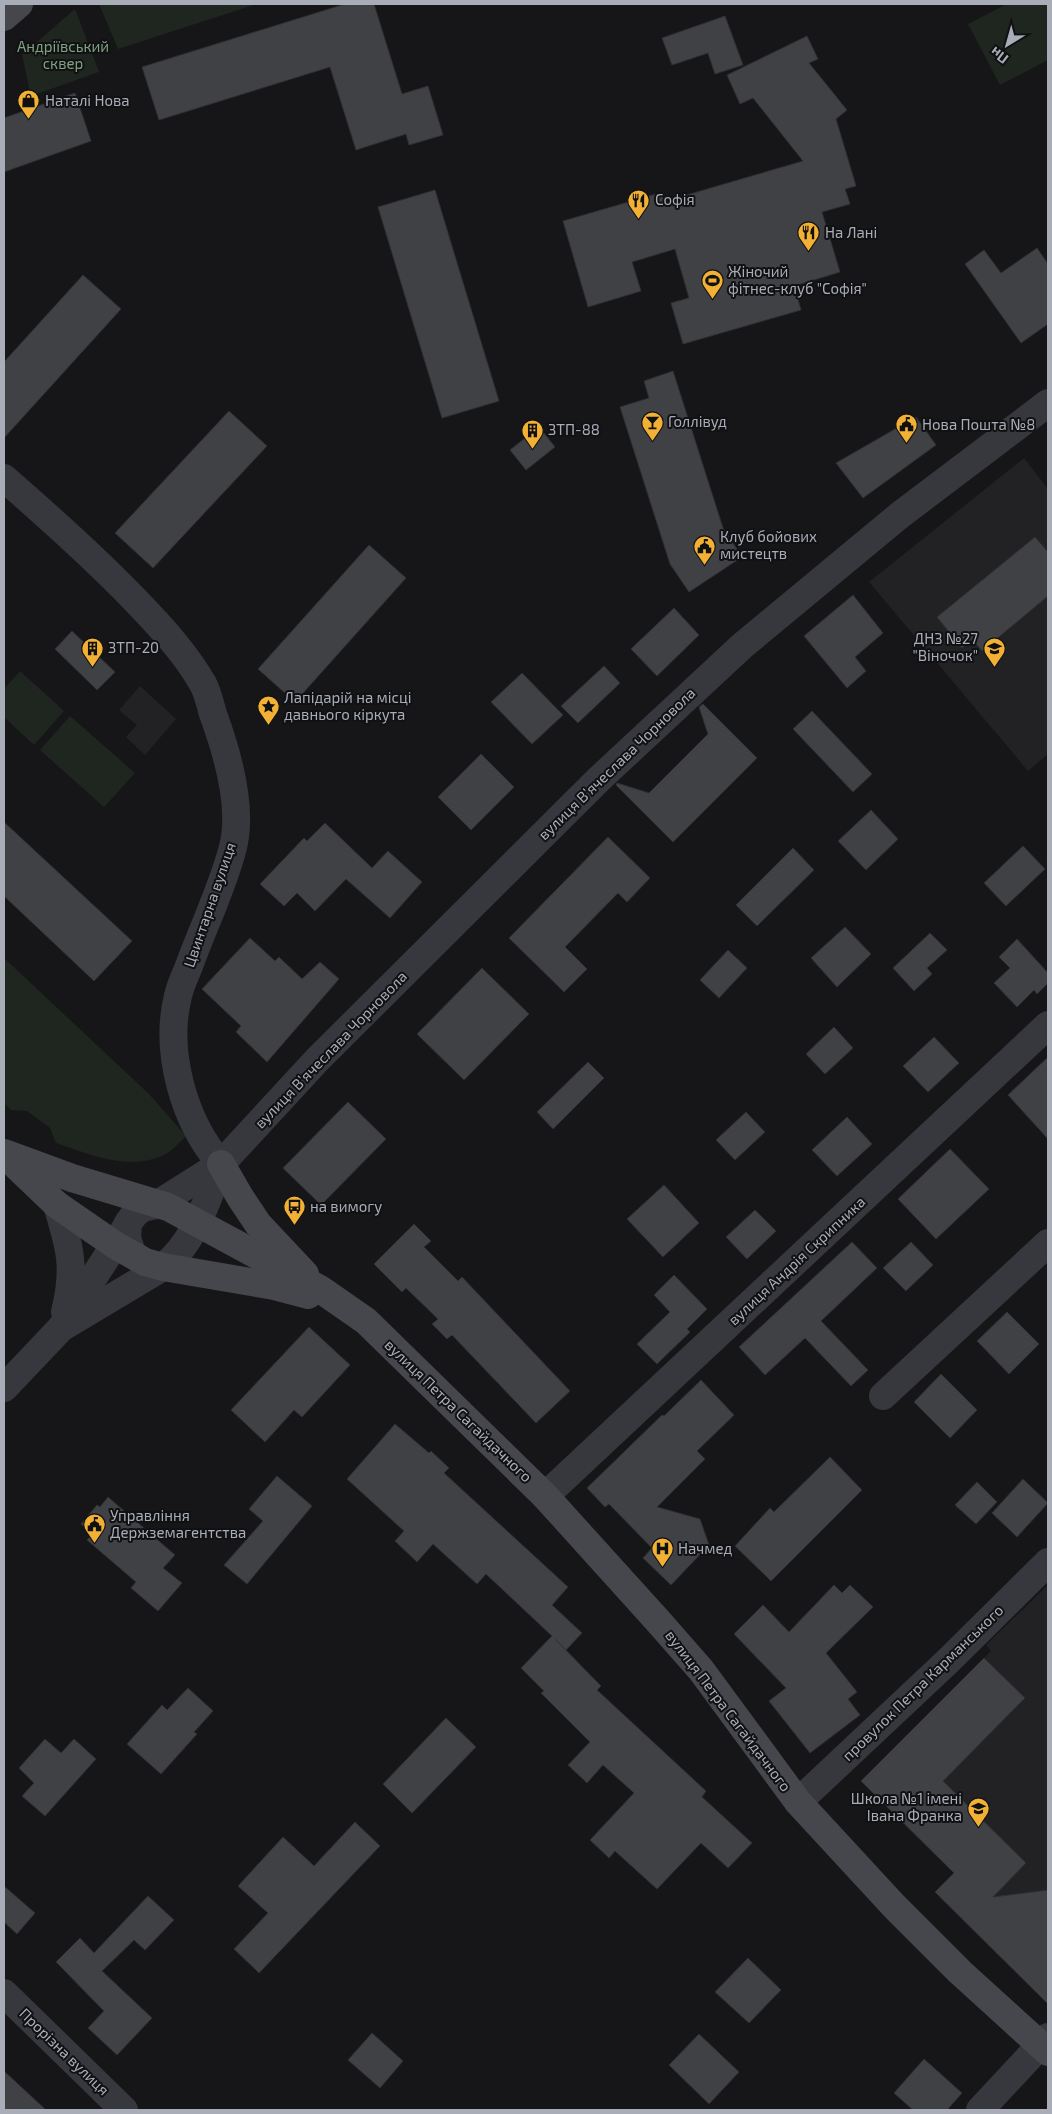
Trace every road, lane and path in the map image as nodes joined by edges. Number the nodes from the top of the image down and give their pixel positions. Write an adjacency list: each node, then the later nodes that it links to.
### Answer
1 (19, 4): 2 (main road)
2 (4, 17)
3 (1048, 403): 7 (street, вулиця Вʼячеслава Чорновола)
4 (4, 478): 7 (street, Цвинтарна вулиця)
5 (1048, 1025): 16 (street, вулиця Андрія Скрипника)
6 (4, 1153): 8 (main road); 9 (main road)
7 (221, 1164): 9 (street); 9 (street); 11 (main road)
8 (58, 1205): 9 (main road); 13 (street)
9 (158, 1240): 11 (main road); 12 (main road); 13 (street); 13 (street)
10 (1048, 1243): 15 (street)
11 (320, 1289): 12 (main road, вулиця Петра Сагайдачного)
12 (346, 1306): 16 (main road, вулиця Петра Сагайдачного)
13 (61, 1328): 14 (street)
14 (4, 1388)
15 (883, 1396)
16 (545, 1496): 18 (main road, вулиця Петра Сагайдачного)
17 (1048, 1562): 18 (street, провулок Петра Карманського)
18 (798, 1802): 20 (main road, вулиця Петра Сагайдачного)
19 (4, 1994): 21 (street, Прорізна вулиця)
20 (1046, 2045): 22 (street)
21 (124, 2110)
22 (980, 2110)

